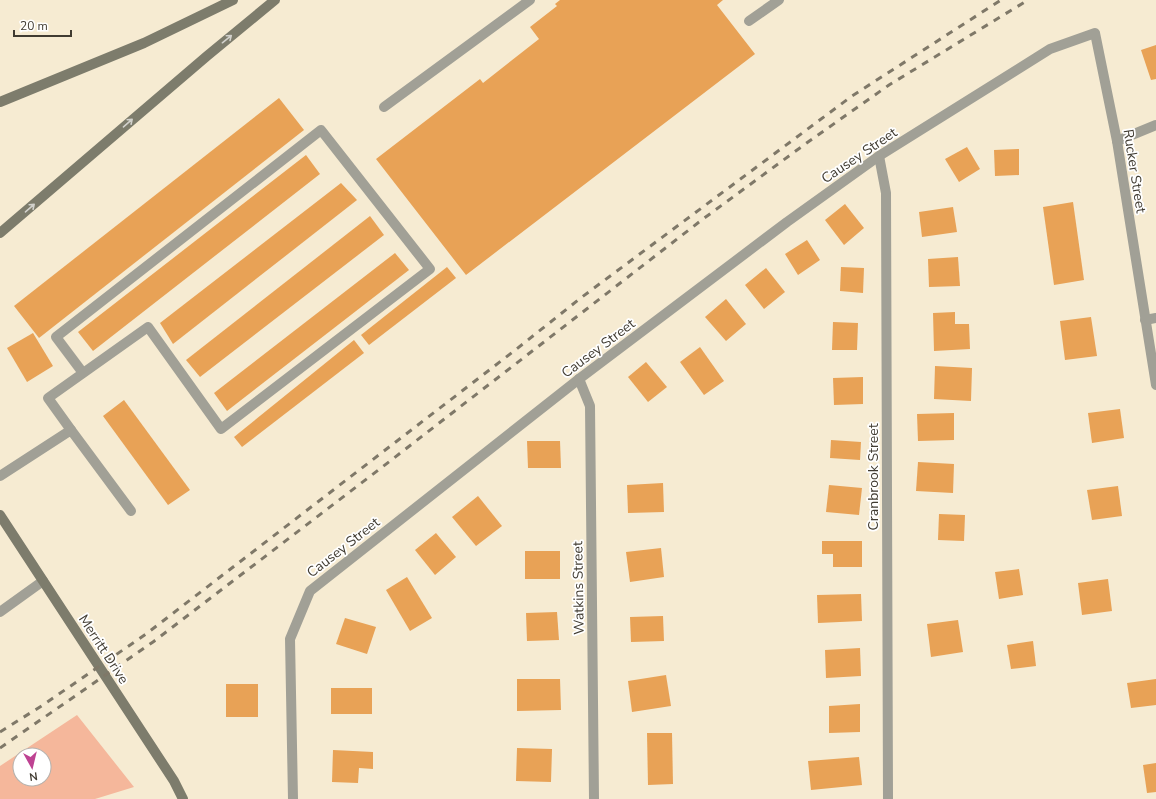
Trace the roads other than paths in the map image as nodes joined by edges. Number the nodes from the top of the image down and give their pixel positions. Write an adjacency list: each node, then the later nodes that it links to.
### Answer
1 (233, 0): 7 (main road)
2 (275, 0): 12 (main road, one-way to 2)
3 (530, 0): 8 (street)
4 (779, 0): 5 (street)
5 (749, 21)
6 (1095, 33): 10 (street, Rucker Street); 11 (street, Causey Street)
7 (0, 102)
8 (384, 107)
9 (1156, 125): 10 (street)
10 (1117, 141): 14 (street, Rucker Street)
11 (879, 156): 16 (street, Causey Street); 27 (street, Cranbrook Street)
12 (0, 234)
13 (1156, 318): 14 (street)
14 (1146, 320): 17 (street, Rucker Street)
15 (83, 373): 15 (street); 18 (street)
16 (579, 380): 25 (street, Causey Street); 26 (street, Watkins Street)
17 (1156, 385)
18 (71, 430): 19 (street); 20 (street)
19 (0, 476)
20 (131, 511)
21 (0, 515): 22 (main road, Merritt Drive)
22 (43, 581): 23 (street); 24 (main road, Merritt Drive)
23 (0, 612)
24 (183, 799)
25 (293, 799)
26 (594, 799)
27 (888, 799)

